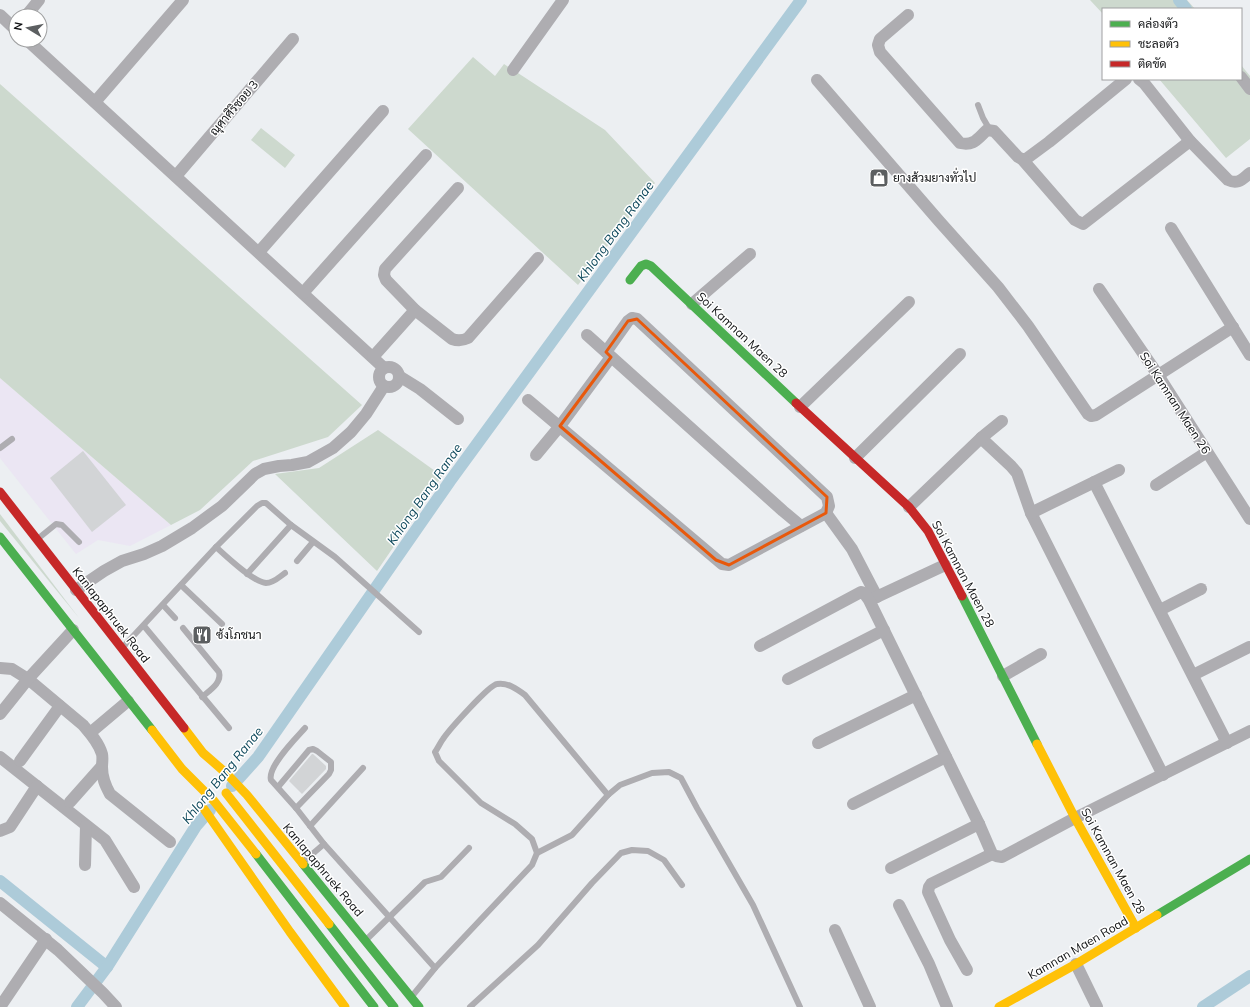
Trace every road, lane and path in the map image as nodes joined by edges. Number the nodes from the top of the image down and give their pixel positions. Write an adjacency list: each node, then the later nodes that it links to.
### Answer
1 (39, 0): 4 (street)
2 (183, 0): 16 (street)
3 (564, 0): 10 (street)
4 (32, 8)
5 (0, 15): 7 (street)
6 (908, 15): 19 (street)
7 (8, 22)
8 (293, 39): 24 (street, ณุศาศิริซอย 3)
9 (36, 48): 16 (street)
10 (514, 70)
11 (1242, 78): 15 (street)
12 (817, 80): 43 (street)
13 (1125, 80): 22 (street)
14 (1140, 80): 20 (street)
15 (1250, 89)
16 (95, 102): 24 (street)
17 (978, 105): 19 (lane)
18 (383, 112): 27 (street)
19 (990, 130): 22 (street)
20 (1190, 141): 22 (street); 23 (street)
21 (426, 155): 32 (street)
22 (1022, 159)
23 (1250, 173)
24 (176, 176): 27 (street)
25 (458, 188): 35 (street)
26 (1171, 228): 36 (street)
27 (259, 252): 32 (street)
28 (750, 254): 34 (street)
29 (538, 258): 35 (street)
30 (630, 280): 34 (main road, Soi Kamnan Maen 28)
31 (1099, 289): 43 (street, Soi Kamnan Maen 26)
32 (303, 293): 41 (street)
33 (909, 302): 47 (street)
34 (692, 304): 47 (main road, Soi Kamnan Maen 28)
35 (416, 310): 41 (street)
36 (1233, 328): 40 (street); 43 (street)
37 (587, 335): 38 (street)
38 (608, 354): 50 (street); 63 (street); 66 (street)
39 (960, 354): 56 (street)
40 (1250, 355)
41 (373, 357): 42 (street)
42 (384, 368): 44 (street); 45 (street)
43 (1158, 375): 54 (street, Soi Kamnan Maen 26)
44 (399, 376): 45 (street); 48 (street)
45 (384, 386): 78 (street)
46 (528, 400): 50 (street)
47 (800, 406): 56 (main road, Soi Kamnan Maen 28)
48 (458, 419)
49 (1002, 421): 51 (street)
50 (560, 426): 55 (street); 66 (street)
51 (981, 438): 61 (street); 62 (street)
52 (12, 439): 53 (lane)
53 (0, 448)
54 (1207, 452): 59 (street); 64 (street, Soi Kamnan Maen 26)
55 (536, 455)
56 (855, 458): 61 (main road, Soi Kamnan Maen 28)
57 (1120, 470): 58 (street)
58 (1094, 482): 62 (street); 81 (street)
59 (1156, 485)
60 (0, 492): 68 (main road, Kanlapaphruek Road)
61 (909, 507): 73 (main road, Soi Kamnan Maen 28)
62 (1030, 513): 117 (street)
63 (826, 514): 66 (street); 79 (street)
64 (1250, 519)
65 (291, 525): 70 (lane); 71 (lane); 75 (lane)
66 (801, 526)
67 (0, 537): 86 (main road)
68 (37, 540): 69 (lane); 78 (main road, Kanlapaphruek Road)
69 (79, 542)
70 (313, 542): 72 (lane); 88 (lane)
71 (216, 547): 75 (lane); 76 (lane)
72 (296, 561)
73 (946, 565): 79 (street); 95 (main road, Soi Kamnan Maen 28)
74 (285, 573): 75 (lane)
75 (247, 574)
76 (181, 585): 80 (lane); 83 (lane)
77 (1201, 589): 81 (street)
78 (76, 590): 91 (main road, Kanlapaphruek Road)
79 (873, 598): 87 (street); 89 (street)
80 (163, 605): 82 (lane); 84 (lane)
81 (1160, 610): 94 (street)
82 (175, 618)
83 (222, 624)
84 (144, 626): 91 (lane); 99 (lane)
85 (183, 628): 99 (lane)
86 (73, 630): 96 (street); 100 (main road)
87 (884, 630): 97 (street); 98 (street)
88 (419, 632)
89 (760, 646)
90 (1249, 647): 94 (street)
91 (122, 648): 109 (main road, Kanlapaphruek Road)
92 (1041, 654): 95 (street)
93 (0, 668): 96 (street)
94 (1193, 675): 107 (street)
95 (1003, 676): 125 (main road, Soi Kamnan Maen 28)
96 (28, 679): 101 (street); 102 (street)
97 (788, 679)
98 (916, 695): 108 (street); 111 (street)
99 (202, 697): 103 (lane)
100 (128, 701): 106 (street); 114 (main road)
101 (60, 706): 106 (street); 112 (street)
102 (0, 714)
103 (229, 728)
104 (305, 728): 120 (lane)
105 (1250, 731): 107 (street)
106 (90, 733): 113 (street)
107 (1227, 742): 117 (street)
108 (818, 743)
109 (203, 753): 116 (main road, Kanlapaphruek Road); 136 (main road, Kanlapaphruek Road)
110 (0, 757): 118 (street)
111 (946, 757): 123 (street); 126 (street)
112 (20, 761)
113 (102, 766): 122 (street); 130 (street)
114 (182, 768): 154 (main road); 155 (main road)
115 (363, 768): 128 (lane)
116 (213, 775)
117 (1163, 775): 125 (street)
118 (37, 786): 127 (street); 129 (street)
119 (221, 786): 156 (main road)
120 (278, 787): 124 (lane); 124 (lane)
121 (608, 795): 133 (lane); 133 (lane); 159 (lane)
122 (70, 802)
123 (853, 804)
124 (296, 808): 128 (lane)
125 (1075, 818): 134 (street); 144 (main road, Soi Kamnan Maen 28)
126 (979, 824): 134 (street); 138 (street)
127 (86, 826): 137 (street); 140 (street)
128 (310, 826): 131 (lane)
129 (0, 831)
130 (170, 842)
131 (324, 844): 136 (lane); 143 (lane)
132 (469, 848): 143 (lane)
133 (537, 853): 149 (lane)
134 (992, 854): 150 (street)
135 (1250, 859): 144 (main road, Kamnan Maen Road)
136 (302, 863): 147 (main road, Kanlapaphruek Road)
137 (85, 865)
138 (891, 868)
139 (682, 885): 158 (lane)
140 (134, 887)
141 (0, 903): 146 (street)
142 (899, 904): 161 (street)
143 (390, 916): 147 (lane); 149 (lane)
144 (1136, 928): 148 (main road, Kamnan Maen Road)
145 (835, 930): 160 (street)
146 (46, 939): 152 (street); 153 (street)
147 (365, 940): 151 (main road, Kanlapaphruek Road)
148 (1076, 964): 162 (main road, Kamnan Maen Road); 163 (street)
149 (435, 968): 151 (lane)
150 (967, 970)
151 (411, 998): 157 (main road, Kanlapaphruek Road)
152 (0, 1007)
153 (116, 1007)
154 (345, 1007)
155 (374, 1007)
156 (394, 1007)
157 (419, 1007)
158 (470, 1007)
159 (800, 1007)
160 (870, 1007)
161 (947, 1007)
162 (999, 1007)
163 (1097, 1007)

